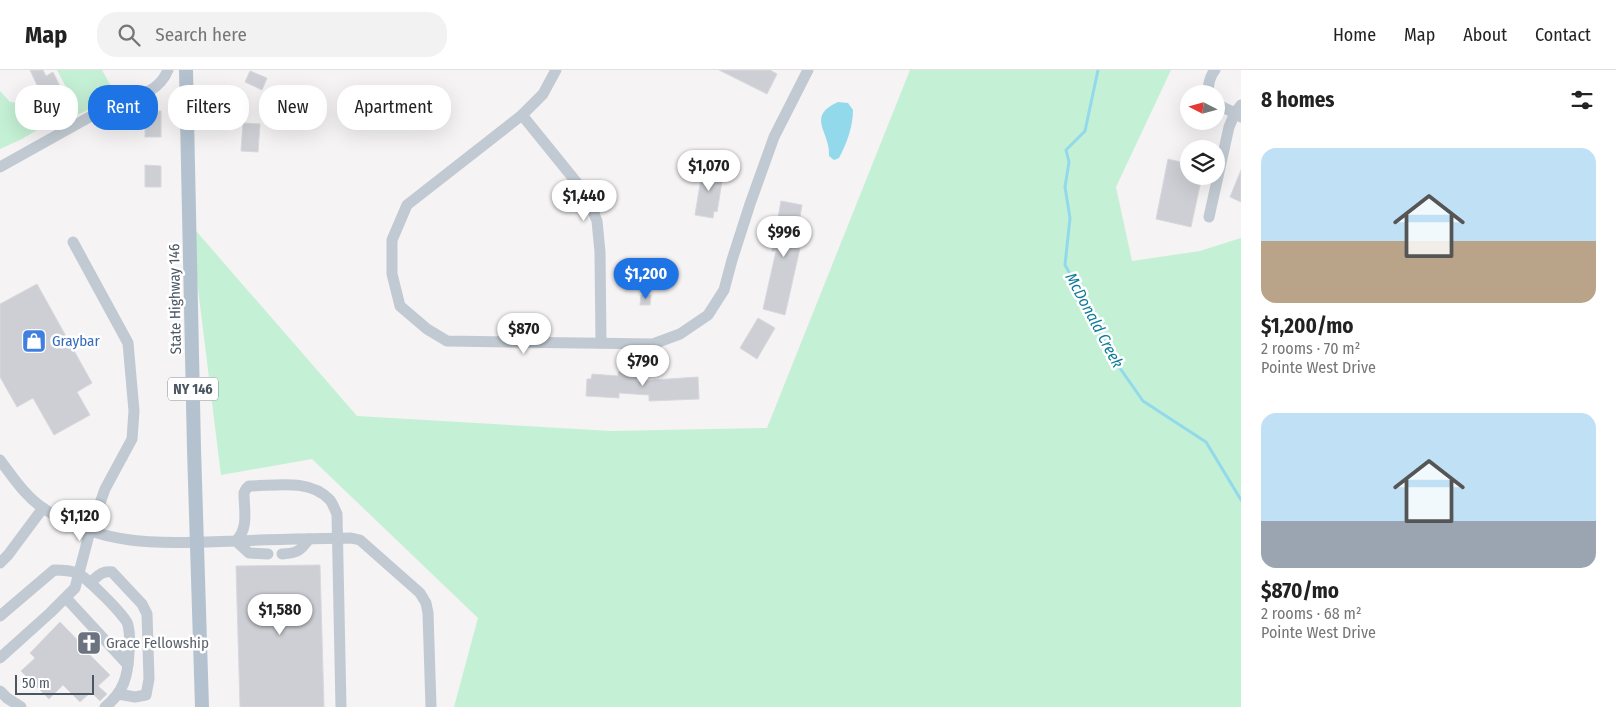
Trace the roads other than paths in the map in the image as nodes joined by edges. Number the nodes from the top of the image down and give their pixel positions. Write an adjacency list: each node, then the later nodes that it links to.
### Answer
1 (186, 70): 20 (main road, State Highway 146 / NY 146)
2 (556, 70): 9 (street)
3 (808, 70): 13 (street)
4 (1215, 70): 6 (street)
5 (168, 71): 10 (street)
6 (1208, 85)
7 (1225, 107): 8 (street)
8 (1239, 112): 11 (street)
9 (522, 115): 13 (street); 13 (street)
10 (0, 167)
11 (1209, 217)
12 (73, 242): 16 (street)
13 (602, 343)
14 (0, 460): 15 (street)
15 (43, 508): 16 (street); 23 (street)
16 (90, 531): 20 (street); 24 (street)
17 (338, 538): 18 (street); 19 (street); 35 (street); 36 (street)
18 (309, 539): 19 (street); 22 (street)
19 (236, 541): 20 (street); 21 (street)
20 (197, 543): 34 (main road, State Highway 146 / NY 146)
21 (268, 554)
22 (282, 554)
23 (0, 563)
24 (79, 573): 25 (street); 26 (street); 27 (street)
25 (90, 583): 29 (street); 31 (street)
26 (66, 598): 28 (street); 29 (street)
27 (0, 616)
28 (0, 658)
29 (128, 665): 31 (street)
30 (0, 691): 32 (street)
31 (118, 694): 33 (street)
32 (21, 707)
33 (105, 707)
34 (202, 707)
35 (341, 707)
36 (431, 707)

